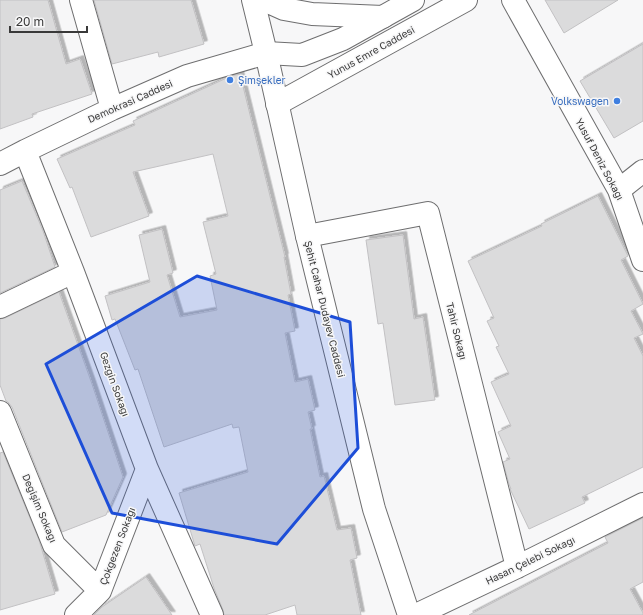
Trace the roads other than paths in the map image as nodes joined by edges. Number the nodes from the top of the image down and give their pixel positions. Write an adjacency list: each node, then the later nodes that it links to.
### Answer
1 (81, 0): 10 (street)
2 (253, 0): 8 (street, Şehit Cahar Dudayev Caddesi)
3 (264, 0): 7 (street)
4 (413, 0): 7 (street)
5 (466, 0): 9 (street, Yunus Emre Caddesi)
6 (513, 0): 14 (street, Yusuf Deniz Sokağı)
7 (383, 18): 8 (street)
8 (266, 53): 9 (street, Şehit Cahar Dudayev Caddesi); 10 (street, Demokrasi Caddesi)
9 (277, 104): 15 (street, Şehit Cahar Dudayev Caddesi)
10 (112, 109): 11 (street, Demokrasi Caddesi)
11 (25, 151): 12 (street, Demokrasi Caddesi); 17 (street, Gezgin Sokağı)
12 (0, 164)
13 (643, 171): 14 (street)
14 (618, 190): 16 (street, Yusuf Deniz Sokağı)
15 (307, 236): 22 (street, Tahir Sokağı); 26 (street, Şehit Cahar Dudayev Caddesi)
16 (643, 260)
17 (73, 272): 18 (street); 20 (street, Gezgin Sokağı)
18 (0, 307)
19 (0, 412): 23 (street, Değişim Sokağı)
20 (147, 469): 23 (street, Çokgezen Sokağı); 25 (street, Gezgin Sokağı)
21 (643, 504): 22 (street, Hasan Çelebi Sokağı)
22 (517, 567): 27 (street, Hasan Çelebi Sokağı)
23 (100, 591): 24 (street, Çokgezen Sokağı)
24 (76, 615)
25 (212, 615)
26 (409, 615)
27 (416, 615)

